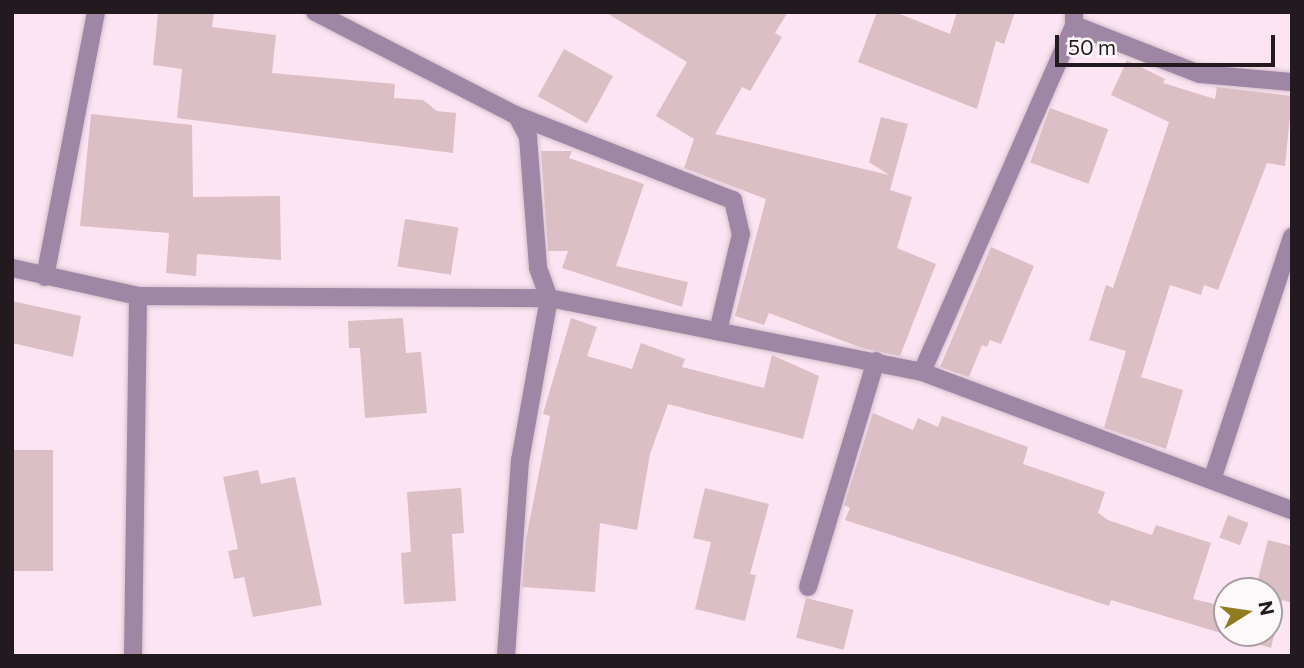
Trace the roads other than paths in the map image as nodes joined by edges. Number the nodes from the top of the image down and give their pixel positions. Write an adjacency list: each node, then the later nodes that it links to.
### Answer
1 (96, 12): 8 (street)
2 (315, 12): 5 (street)
3 (1074, 19): 4 (street); 13 (street)
4 (1292, 82)
5 (511, 113): 10 (street); 11 (street)
6 (1292, 237): 14 (street)
7 (12, 268): 8 (street)
8 (45, 276): 9 (street)
9 (138, 296): 10 (street); 17 (street)
10 (549, 298): 11 (street); 18 (street)
11 (718, 331): 12 (street)
12 (876, 361): 13 (street); 16 (street)
13 (922, 372): 14 (street)
14 (1212, 480): 15 (street)
15 (1292, 510)
16 (808, 587)
17 (133, 656)
18 (506, 656)

